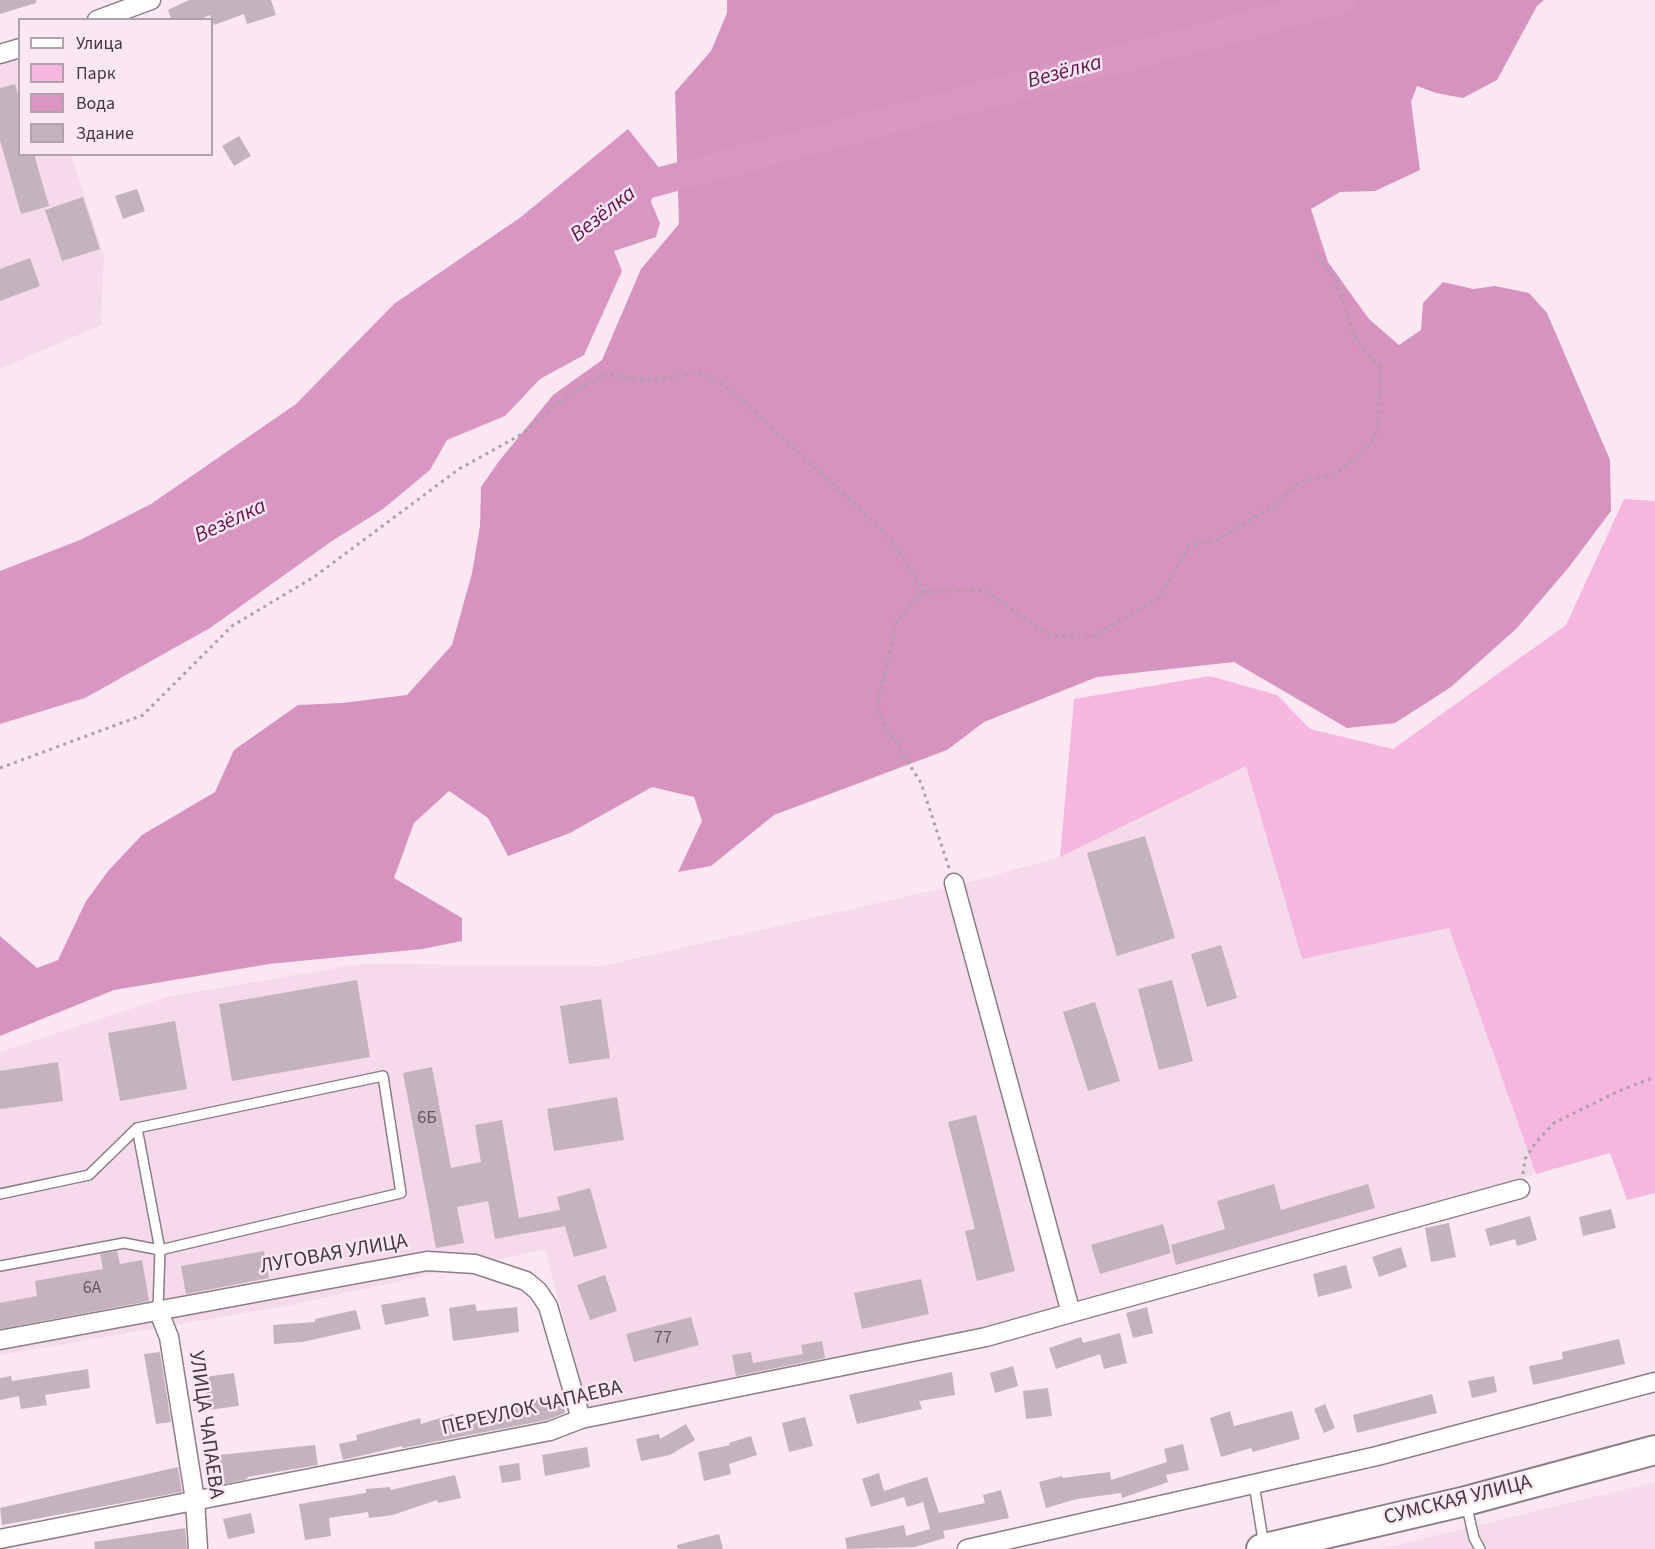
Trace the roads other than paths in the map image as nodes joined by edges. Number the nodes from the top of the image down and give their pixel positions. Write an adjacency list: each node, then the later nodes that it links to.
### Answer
1 (151, 0): 2 (street)
2 (102, 18)
3 (18, 49): 4 (street)
4 (0, 54)
5 (954, 883): 12 (street)
6 (137, 1128): 8 (lane); 9 (lane); 9 (lane)
7 (1520, 1189): 12 (street, ПЕРЕУЛОК ЧАПАЕВА)
8 (0, 1194)
9 (160, 1250): 10 (lane); 11 (lane)
10 (0, 1266)
11 (158, 1310): 13 (street, ЛУГОВАЯ УЛИЦА); 15 (street, ЛУГОВАЯ УЛИЦА); 18 (street, УЛИЦА ЧАПАЕВА)
12 (1071, 1313): 15 (street, ПЕРЕУЛОК ЧАПАЕВА)
13 (0, 1340)
14 (1655, 1382): 17 (street)
15 (581, 1419): 18 (street, ПЕРЕУЛОК ЧАПАЕВА)
16 (1655, 1450): 19 (main road, СУМСКАЯ УЛИЦА)
17 (1254, 1484): 22 (street); 23 (lane)
18 (195, 1500): 20 (street, ПЕРЕУЛОК ЧАПАЕВА); 21 (street, УЛИЦА ЧАПАЕВА)
19 (1466, 1501): 23 (main road, СУМСКАЯ УЛИЦА); 24 (lane)
20 (0, 1539)
21 (198, 1549)
22 (967, 1549)
23 (1262, 1549)
24 (1480, 1549)

